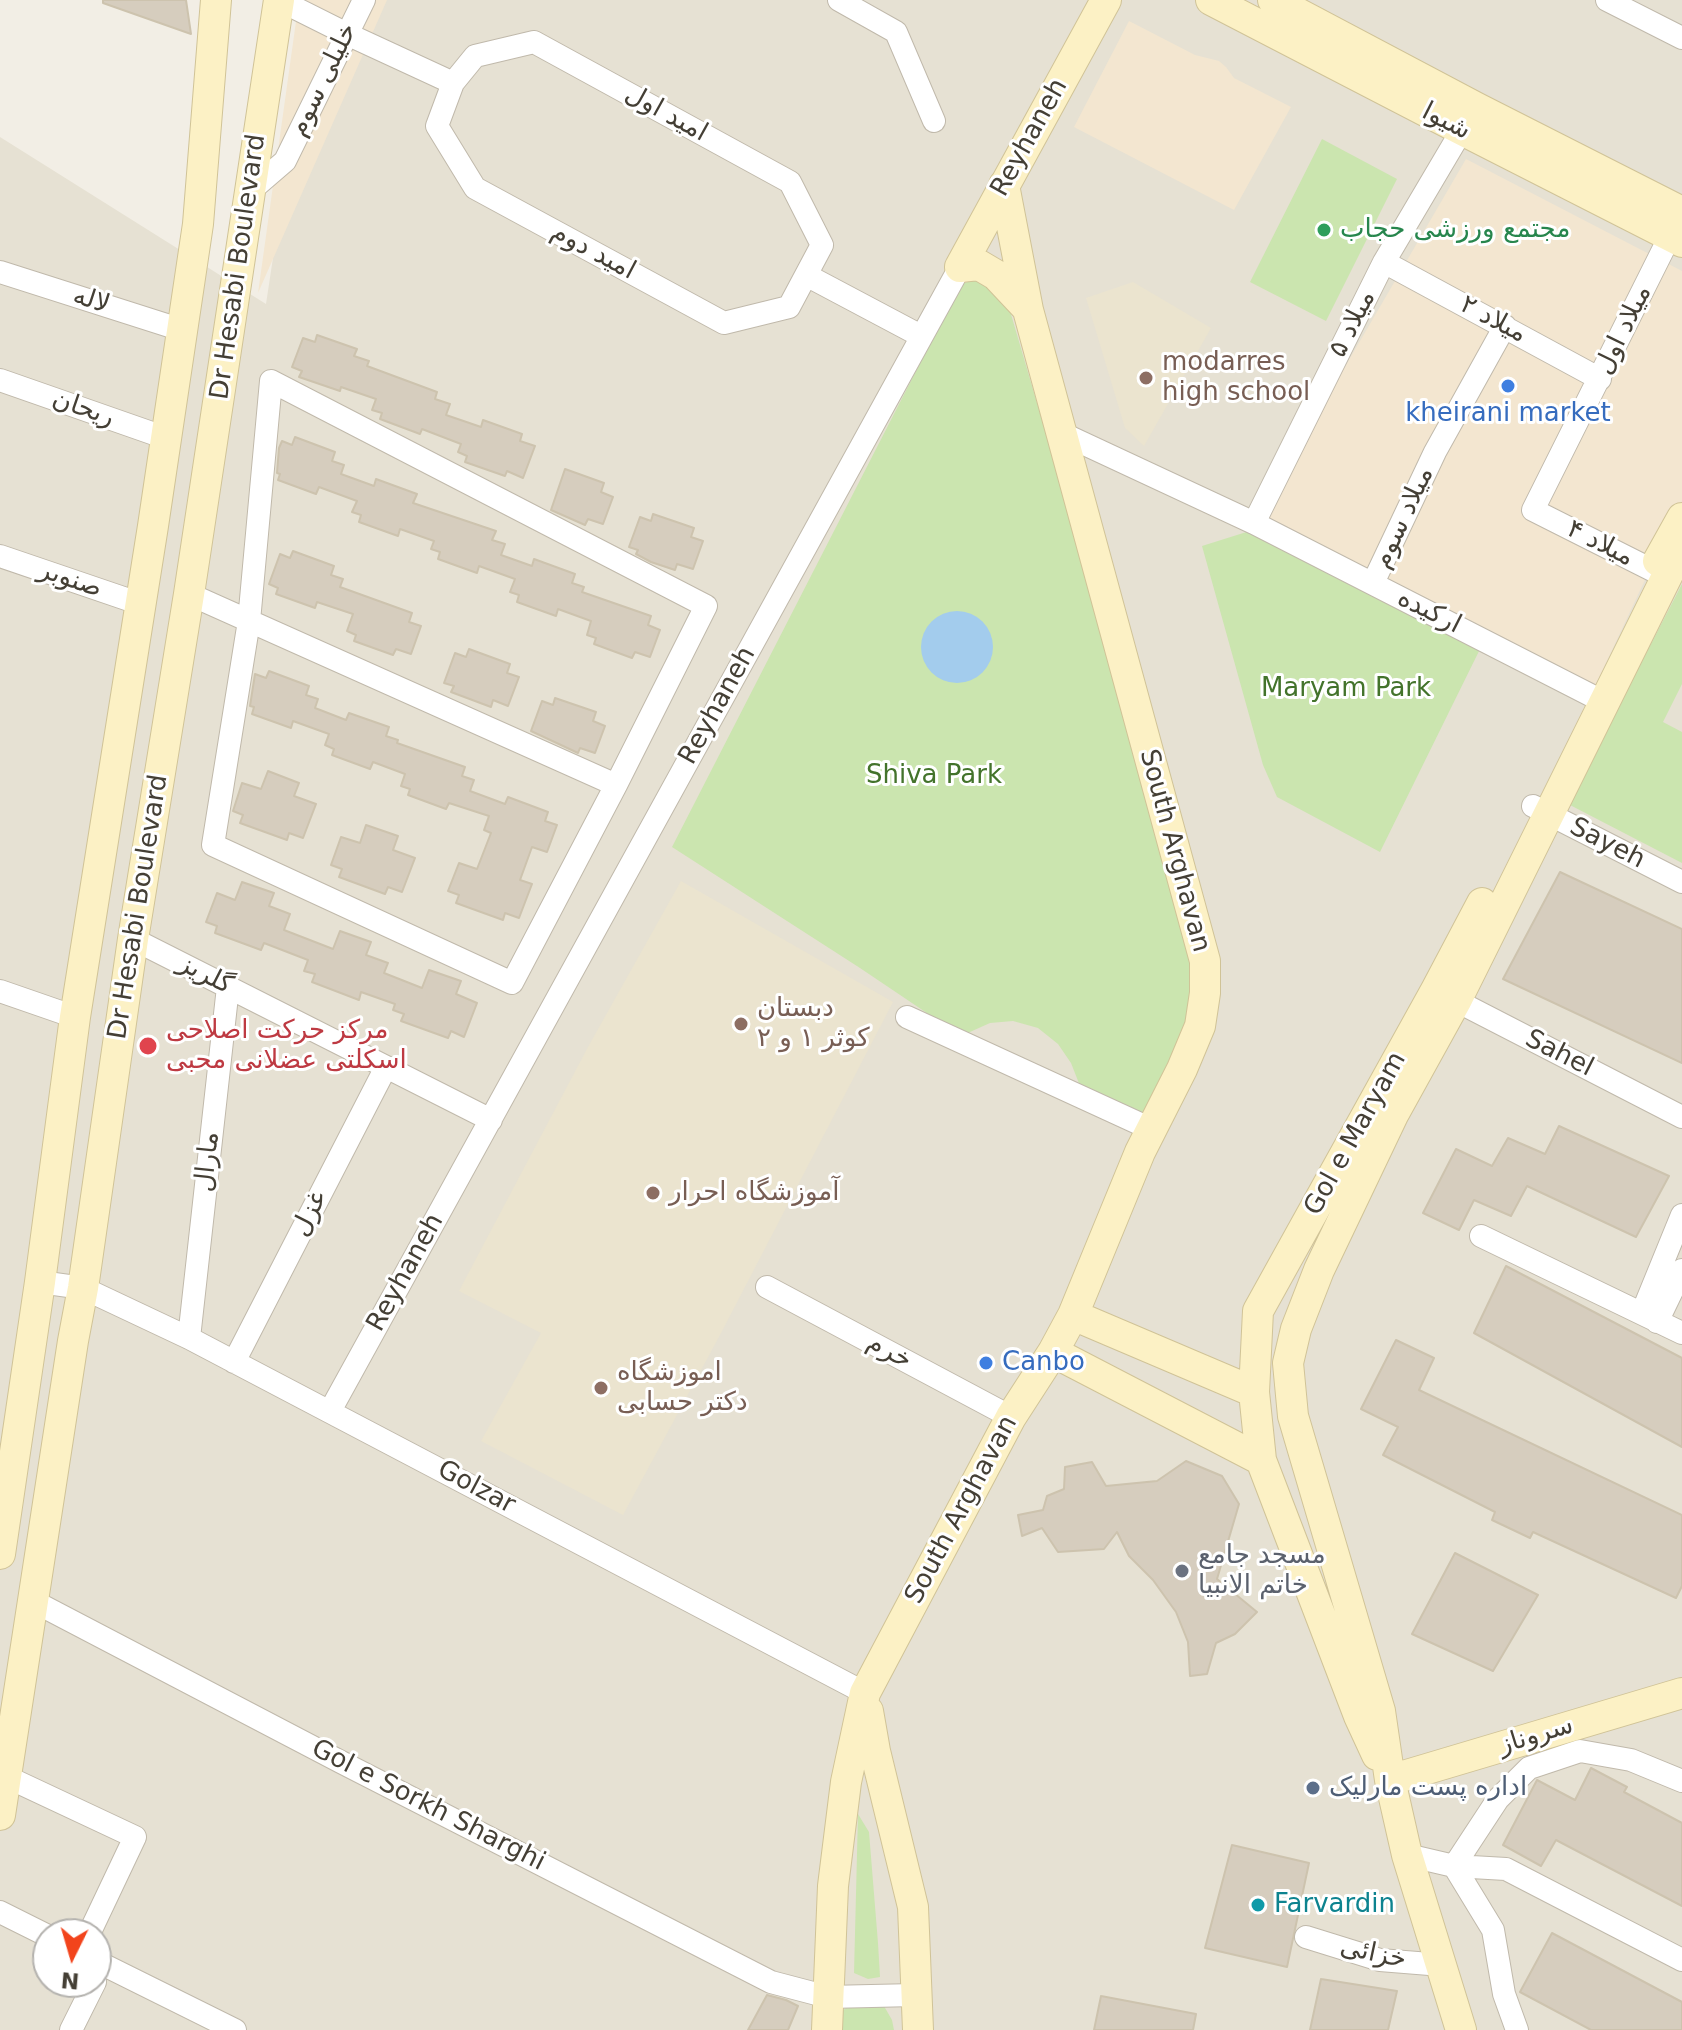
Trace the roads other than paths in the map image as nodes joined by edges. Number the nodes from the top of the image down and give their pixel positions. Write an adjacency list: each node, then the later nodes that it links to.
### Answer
1 (279, 0): 9 (street); 15 (street, Dr Hesabi Boulevard)
2 (364, 0): 9 (street, خلیلی سوم)
3 (839, 0): 12 (street)
4 (1106, 0): 14 (street, Reyhaneh)
5 (1211, 0): 8 (street, شیوا)
6 (1607, 0): 10 (street)
7 (214, 4): 23 (street, Dr Hesabi Boulevard)
8 (1278, 13): 13 (street, شیوا); 16 (street, شیوا)
9 (347, 34): 11 (street); 15 (street, خلیلی سوم)
10 (1682, 38)
11 (453, 83): 20 (street, امید اول); 20 (street, امید دوم)
12 (934, 121)
13 (1462, 130): 16 (street, شیوا); 17 (street, میلاد ۵)
14 (1004, 185): 18 (street, Reyhaneh); 21 (street, South Arghavan)
15 (249, 192): 36 (street, Dr Hesabi Boulevard)
16 (1678, 230): 25 (street, میلاد اول)
17 (1384, 262): 22 (street, میلاد ۲); 31 (street, میلاد ۵)
18 (960, 267): 21 (street); 24 (street, Reyhaneh)
19 (0, 272): 23 (street, لاله)
20 (806, 275): 24 (street)
21 (1028, 310): 27 (street, South Arghavan)
22 (1505, 326): 25 (street, میلاد ۲); 35 (street, میلاد سوم)
23 (182, 330): 28 (street, Dr Hesabi Boulevard)
24 (921, 336): 51 (street, Reyhaneh)
25 (1600, 379): 29 (street, میلاد اول)
26 (0, 380): 28 (street, ریحان)
27 (1061, 433): 31 (street, ارکیده); 52 (street, South Arghavan)
28 (166, 438): 37 (street, Dr Hesabi Boulevard)
29 (1533, 510): 34 (street, میلاد ۴)
30 (1682, 518): 34 (street, Gol e Maryam)
31 (1254, 523): 35 (street, ارکیده)
32 (1682, 546): 34 (street, Gol e Maryam)
33 (0, 556): 37 (street, صنوبر)
34 (1659, 574): 39 (street, Gol e Maryam)
35 (1373, 583): 39 (street, ارکیده)
36 (189, 594): 38 (street); 43 (street, Dr Hesabi Boulevard)
37 (141, 604): 47 (street, Dr Hesabi Boulevard)
38 (249, 621): 40 (street); 40 (street); 40 (street)
39 (1598, 698): 41 (street, Gol e Maryam)
40 (616, 785)
41 (1541, 810): 42 (street, Sayeh); 46 (street, Gol e Maryam)
42 (1682, 882)
43 (133, 939): 44 (street, گلریز); 58 (street, Dr Hesabi Boulevard)
44 (228, 987): 49 (street, گلریز); 62 (street, مارال)
45 (0, 992): 47 (street)
46 (1446, 996): 50 (street, Sahel); 65 (street, Gol e Maryam); 74 (street, Gol e Maryam)
47 (75, 1017): 56 (street, Dr Hesabi Boulevard)
48 (907, 1017): 52 (street)
49 (386, 1067): 51 (street, گلریز); 64 (street, غزل)
50 (1682, 1117)
51 (491, 1120): 66 (street, Reyhaneh)
52 (1151, 1129): 59 (street, South Arghavan)
53 (1682, 1215): 60 (street)
54 (1481, 1236): 60 (street)
55 (1682, 1270): 60 (street)
56 (40, 1282): 58 (street, Golzar); 69 (street, Dr Hesabi Boulevard)
57 (767, 1287): 67 (street, خرم)
58 (83, 1288): 62 (street, Golzar); 70 (street, Dr Hesabi Boulevard)
59 (1073, 1315): 63 (street, South Arghavan); 65 (street)
60 (1649, 1317): 61 (street)
61 (1682, 1333)
62 (189, 1338): 64 (street, Golzar)
63 (1053, 1352): 67 (street, South Arghavan); 68 (street)
64 (234, 1362): 66 (street, Golzar)
65 (1254, 1392): 68 (street, Gol e Maryam)
66 (330, 1411): 71 (street, Golzar)
67 (1011, 1417): 71 (street, South Arghavan)
68 (1261, 1460): 74 (street, Gol e Maryam)
69 (0, 1554)
70 (33, 1601): 73 (street, Dr Hesabi Boulevard); 87 (street, Gol e Sorkh Sharghi)
71 (865, 1693): 86 (street); 87 (street, South Arghavan)
72 (1682, 1693): 74 (street, سروناز)
73 (5, 1776): 76 (street, Dr Hesabi Boulevard); 80 (street)
74 (1390, 1780): 77 (street, Gol e Maryam)
75 (1682, 1781): 78 (street)
76 (0, 1815)
77 (1407, 1855): 78 (street); 84 (street, Gol e Maryam)
78 (1454, 1866): 83 (street); 94 (street)
79 (0, 1912): 81 (street)
80 (97, 1918)
81 (32, 1928)
82 (1306, 1937): 84 (street, خزائی)
83 (1682, 1960)
84 (1442, 1965): 93 (street, Gol e Maryam)
85 (112, 1978): 90 (street)
86 (915, 1995): 87 (street, Gol e Sorkh Sharghi); 92 (street)
87 (828, 1997): 91 (street, South Arghavan)
88 (86, 1998): 89 (street)
89 (71, 2030)
90 (235, 2030)
91 (827, 2030)
92 (918, 2030)
93 (1461, 2030)
94 (1517, 2030)

